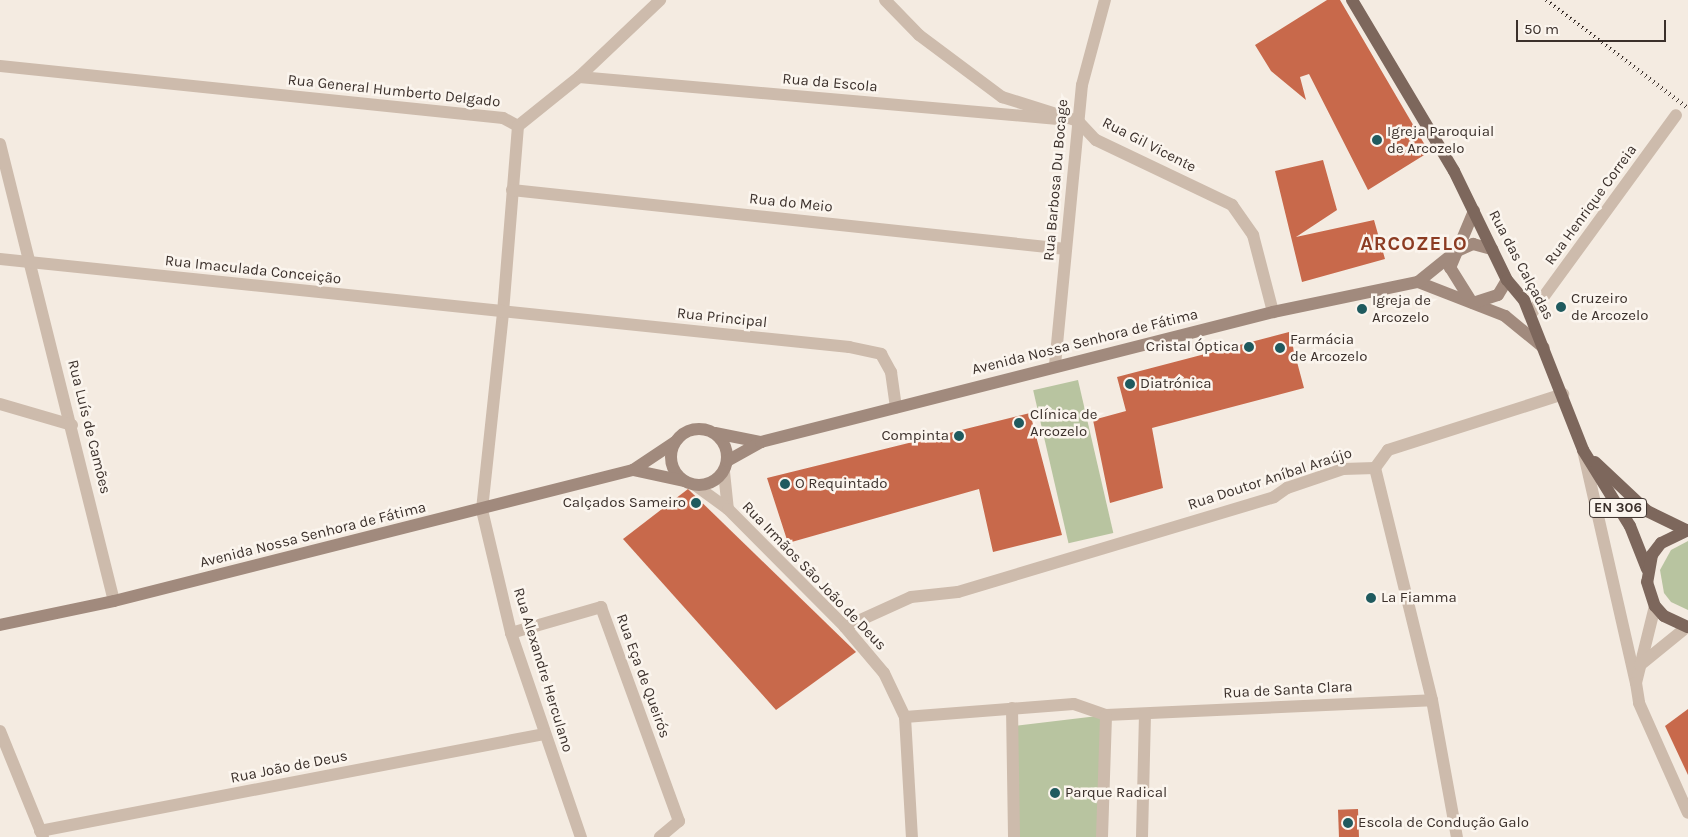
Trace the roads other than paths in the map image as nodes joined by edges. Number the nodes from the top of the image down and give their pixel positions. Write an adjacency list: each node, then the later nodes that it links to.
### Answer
1 (660, 0): 6 (street)
2 (885, 0): 8 (street, Rua Gil Vicente)
3 (1105, 0): 8 (street, Rua Barbosa Du Bocage)
4 (1352, 0): 12 (main road, Rua das Calçadas / EN 306)
5 (0, 66): 9 (street, Rua General Humberto Delgado)
6 (579, 77): 8 (street, Rua da Escola); 9 (street)
7 (1676, 115): 23 (street, Rua Henrique Correia)
8 (1078, 121): 13 (street, Rua Barbosa Du Bocage); 21 (street, Rua Gil Vicente)
9 (518, 126): 11 (street)
10 (0, 144): 17 (street, Rua Luís de Camões)
11 (512, 190): 13 (street, Rua do Meio); 22 (street)
12 (1474, 210): 14 (main road, Rua das Calçadas / EN 306); 15 (street)
13 (1066, 249): 25 (street, Rua Barbosa Du Bocage)
14 (1492, 249): 15 (street); 18 (main road, Rua das Calçadas / EN 306)
15 (1455, 252): 19 (street); 20 (street)
16 (0, 259): 17 (street, Rua Imaculada Conceição)
17 (29, 262): 22 (street, Rua Imaculada Conceição); 29 (street, Rua Luís de Camões)
18 (1507, 280): 20 (street); 23 (main road, Rua das Calçadas / EN 306)
19 (1418, 282): 20 (street); 21 (street, Avenida Nossa Senhora de Fátima)
20 (1473, 303): 24 (street)
21 (1273, 312): 25 (street, Avenida Nossa Senhora de Fátima)
22 (503, 313): 28 (street, Rua Principal); 39 (street)
23 (1531, 314): 24 (main road, Rua das Calçadas / EN 306)
24 (1544, 348): 26 (main road, Rua das Calçadas / EN 306)
25 (1055, 365): 28 (street, Avenida Nossa Senhora de Fátima)
26 (1562, 394): 33 (main road, Rua das Calçadas / EN 306); 35 (street)
27 (0, 404): 29 (street)
28 (896, 408): 32 (street, Avenida Nossa Senhora de Fátima)
29 (72, 424): 42 (street, Rua Luís de Camões)
30 (714, 433): 31 (street); 32 (street, Avenida Nossa Senhora de Fátima); 34 (street)
31 (675, 442): 36 (street, Avenida Nossa Senhora de Fátima); 37 (street)
32 (761, 442): 34 (street, Avenida Nossa Senhora de Fátima)
33 (1582, 450): 40 (main road, Rua das Calçadas / EN 306); 41 (main road, Rua das Calçadas / EN 306); 49 (street)
34 (726, 467): 37 (street); 38 (street, Rua Irmãos São João de Deus)
35 (1375, 468): 45 (street, Rua Doutor Aníbal Araújo); 50 (street, Rua Doutor Aníbal Araújo)
36 (633, 470): 37 (street, Avenida Nossa Senhora de Fátima); 39 (street, Avenida Nossa Senhora de Fátima)
37 (690, 483): 38 (street, Rua Irmãos São João de Deus)
38 (728, 509): 45 (street, Rua Irmãos São João de Deus)
39 (482, 510): 42 (street, Avenida Nossa Senhora de Fátima); 47 (street, Rua Alexandre Herculano)
40 (1687, 530): 41 (main road, EN 306)
41 (1647, 569): 43 (main road, EN 306)
42 (114, 601): 44 (street, Avenida Nossa Senhora de Fátima)
43 (1655, 606): 46 (main road); 48 (street)
44 (0, 625)
45 (845, 627): 54 (street, Rua Irmãos São João de Deus)
46 (1687, 627): 48 (street)
47 (511, 633): 56 (street, Rua Alexandre Herculano); 61 (street, Rua Eça de Queirós)
48 (1640, 665): 49 (street)
49 (1636, 684): 58 (street)
50 (1432, 700): 52 (street, Rua de Santa Clara); 57 (street, Rua Doutor Aníbal Araújo)
51 (1012, 708): 53 (street, Rua de Santa Clara); 54 (street, Rua de Santa Clara); 63 (street)
52 (1146, 714): 53 (street, Rua de Santa Clara); 65 (street)
53 (1106, 716): 64 (street)
54 (905, 717): 62 (street, Rua Irmãos São João de Deus)
55 (0, 731): 59 (street)
56 (544, 734): 59 (street, Rua João de Deus); 60 (street, Rua Alexandre Herculano)
57 (1454, 806): 66 (street, Rua Doutor Aníbal Araújo); 67 (street, Rua Doutor Aníbal Araújo)
58 (1688, 813)
59 (42, 834)
60 (581, 837)
61 (660, 837)
62 (912, 837)
63 (1014, 837)
64 (1102, 837)
65 (1142, 837)
66 (1458, 837)
67 (1465, 837)

